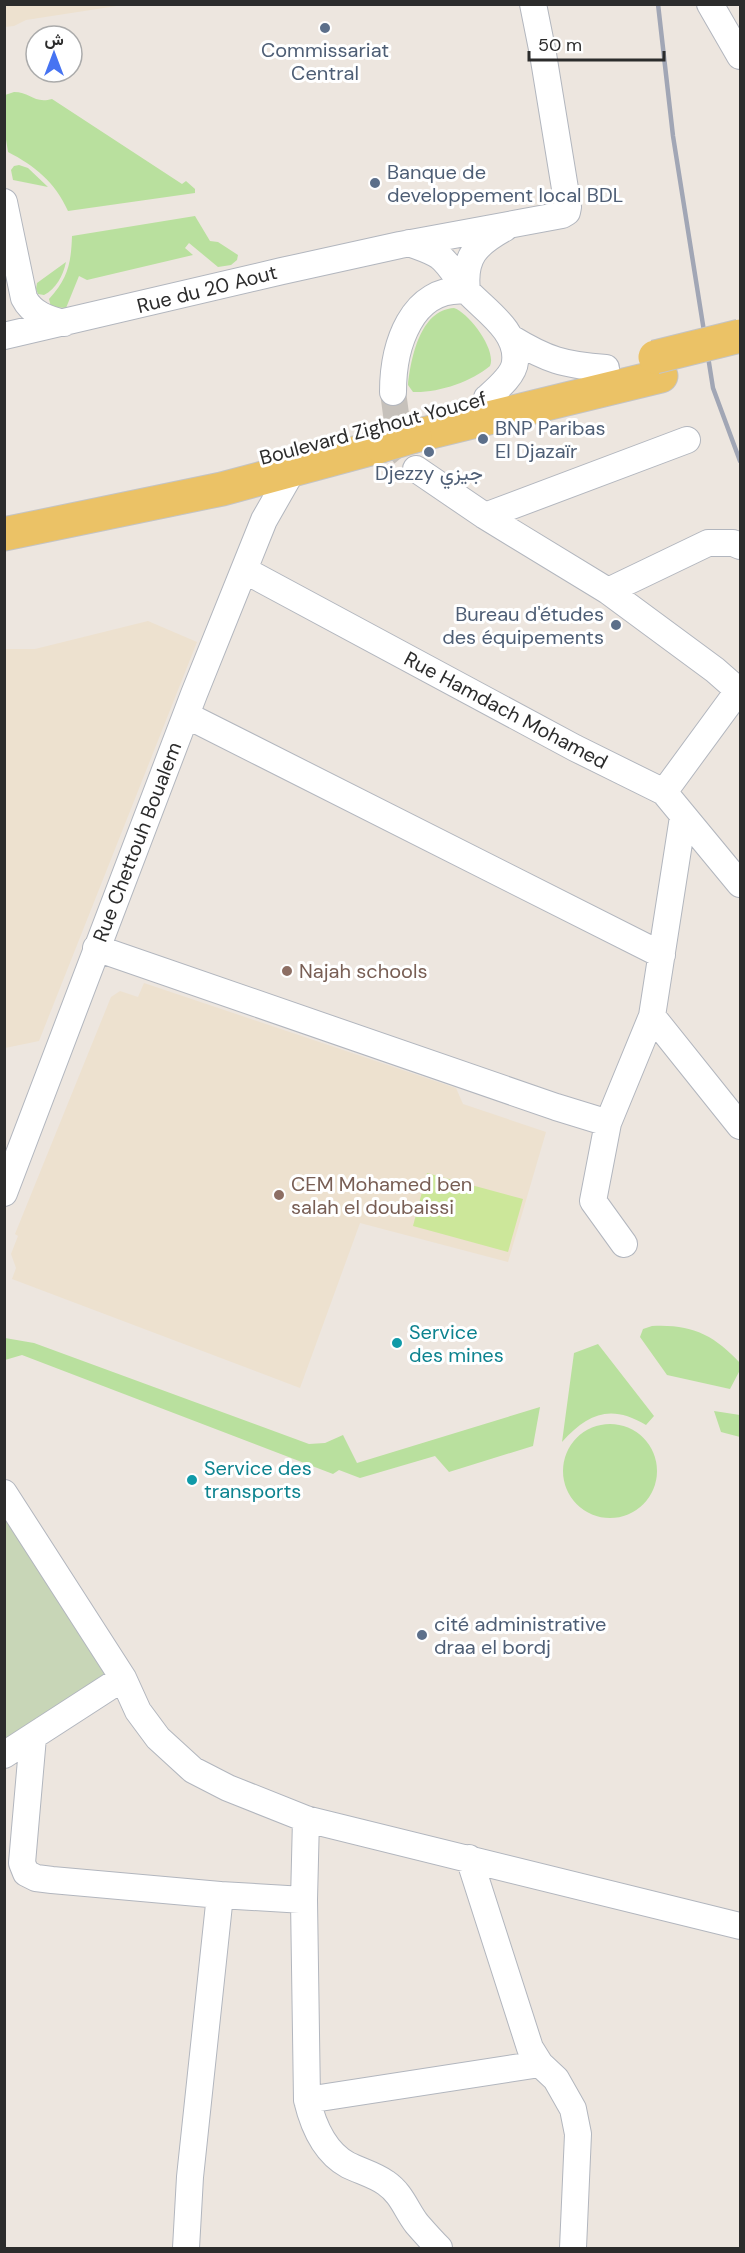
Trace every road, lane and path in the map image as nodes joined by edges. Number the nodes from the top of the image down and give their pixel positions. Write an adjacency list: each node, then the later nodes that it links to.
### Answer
1 (533, 4): 5 (street, Rue du 20 Aout)
2 (710, 4): 3 (street)
3 (740, 56)
4 (4, 202): 6 (street)
5 (514, 224): 7 (street, Rue du 20 Aout); 8 (street)
6 (8, 236): 10 (street)
7 (418, 246): 8 (street); 9 (street); 11 (street, Rue du 20 Aout)
8 (467, 291): 9 (street); 14 (street)
9 (426, 302): 19 (street)
10 (28, 306): 11 (street); 12 (street)
11 (64, 323): 12 (street, Rue du 20 Aout)
12 (10, 335)
13 (741, 336): 16 (main road, Boulevard Zighout Youcef, bridge)
14 (511, 338): 17 (street); 18 (street)
15 (741, 357): 16 (main road, Boulevard Zighout Youcef)
16 (658, 367): 17 (main road, Boulevard Zighout Youcef); 19 (main road, Boulevard Zighout Youcef)
17 (606, 368): 18 (main road, Boulevard Zighout Youcef)
18 (487, 398): 19 (main road, Boulevard Zighout Youcef)
19 (406, 415): 20 (main road, Boulevard Zighout Youcef)
20 (379, 436): 23 (main road, Boulevard Zighout Youcef); 25 (main road, Boulevard Zighout Youcef)
21 (687, 440): 26 (street)
22 (416, 469): 26 (street)
23 (292, 471): 24 (main road, Boulevard Zighout Youcef); 27 (street, Rue Chettouh Boualem)
24 (222, 489): 27 (street); 28 (main road, Boulevard Zighout Youcef)
25 (4, 514)
26 (485, 516): 31 (street)
27 (261, 527): 30 (street, Rue Chettouh Boualem)
28 (4, 534)
29 (741, 546): 31 (street)
30 (244, 570): 33 (street, Rue Chettouh Boualem); 34 (street, Rue Hamdach Mohamed)
31 (608, 591): 32 (street)
32 (739, 691): 34 (street)
33 (186, 715): 37 (street, Rue Chettouh Boualem); 38 (street)
34 (664, 792): 35 (street, Rue Hamdach Mohamed)
35 (683, 817): 36 (street, Rue Hamdach Mohamed); 38 (street)
36 (741, 885)
37 (96, 948): 40 (street); 42 (street, Rue Chettouh Boualem)
38 (662, 955): 39 (street)
39 (652, 1016): 40 (street); 41 (street)
40 (608, 1123): 44 (street)
41 (741, 1126)
42 (11, 1160): 43 (street, Rue Chettouh Boualem)
43 (4, 1193)
44 (624, 1244)
45 (4, 1493): 46 (street)
46 (123, 1678): 47 (street); 49 (street)
47 (33, 1737): 48 (street); 51 (street)
48 (4, 1755)
49 (306, 1819): 50 (street); 52 (street)
50 (469, 1858): 53 (street); 54 (street)
51 (220, 1895): 52 (street); 56 (street)
52 (304, 1900): 55 (street)
53 (741, 1926)
54 (540, 2064): 55 (street); 58 (street)
55 (307, 2100): 57 (street)
56 (186, 2248)
57 (438, 2248)
58 (573, 2248)

